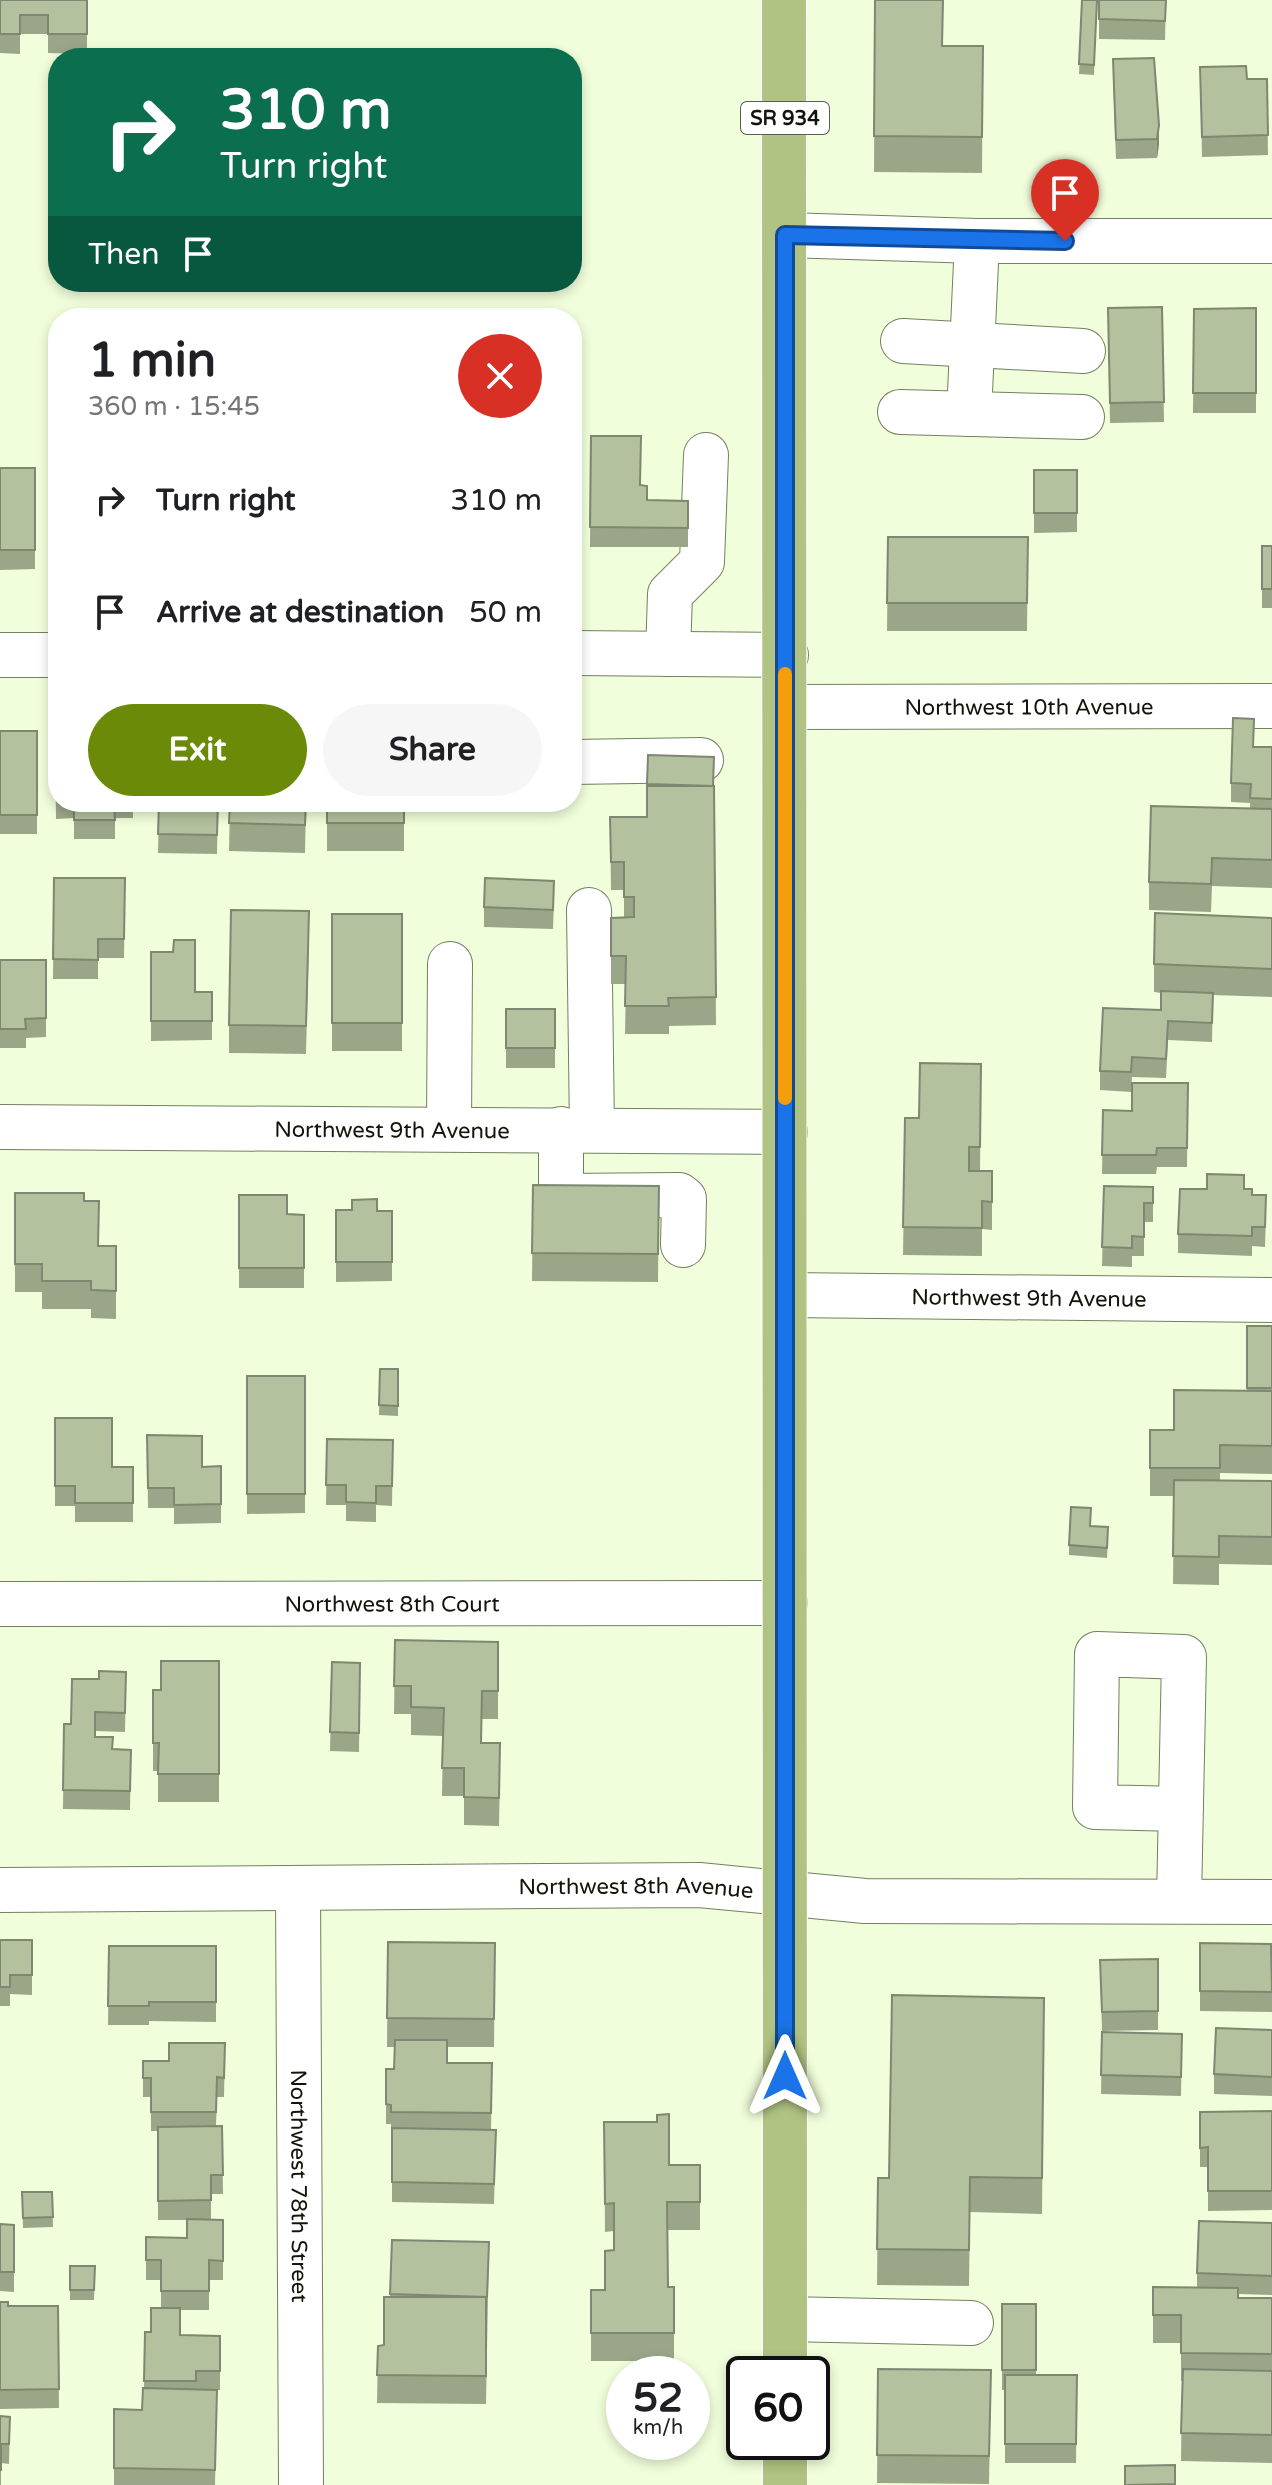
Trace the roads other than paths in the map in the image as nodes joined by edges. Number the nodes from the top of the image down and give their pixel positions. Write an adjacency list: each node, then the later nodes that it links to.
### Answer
1 (784, 0): 2 (main road, SR 934)
2 (785, 235): 3 (street); 16 (main road, SR 934)
3 (977, 241): 4 (street); 6 (street)
4 (1272, 241)
5 (903, 341): 6 (street)
6 (972, 344): 7 (street); 9 (street)
7 (1083, 351)
8 (900, 412): 9 (street)
9 (969, 414): 10 (street)
10 (1082, 417)
11 (706, 455): 13 (street)
12 (582, 653): 13 (street)
13 (668, 654): 16 (street)
14 (0, 655): 15 (street)
15 (48, 655)
16 (786, 655): 18 (main road, SR 934)
17 (1272, 706): 18 (street, Northwest 10th Avenue)
18 (785, 707): 26 (main road, SR 934)
19 (701, 760): 20 (street)
20 (582, 762)
21 (589, 910): 25 (street)
22 (450, 964): 24 (street)
23 (0, 1127): 24 (street, Northwest 9th Avenue)
24 (449, 1128): 25 (street, Northwest 9th Avenue)
25 (576, 1129): 26 (street, Northwest 9th Avenue); 27 (street)
26 (785, 1132): 28 (main road, SR 934)
27 (683, 1245)
28 (785, 1295): 29 (street, Northwest 9th Avenue); 30 (main road, SR 934)
29 (1272, 1300)
30 (785, 1603): 31 (street, Northwest 8th Court); 35 (main road, SR 934)
31 (0, 1604)
32 (1181, 1809): 36 (street)
33 (298, 1888): 34 (street, Northwest 8th Avenue); 35 (street, Northwest 8th Avenue); 42 (street, Northwest 78th Street)
34 (0, 1890)
35 (785, 1894): 36 (street, Northwest 8th Avenue); 38 (main road, SR 934)
36 (1179, 1901): 37 (street, Northwest 8th Avenue)
37 (1272, 1902)
38 (785, 2319): 39 (street); 40 (main road, SR 934)
39 (971, 2323)
40 (785, 2356)
41 (785, 2460): 43 (main road)
42 (301, 2485)
43 (785, 2485)

